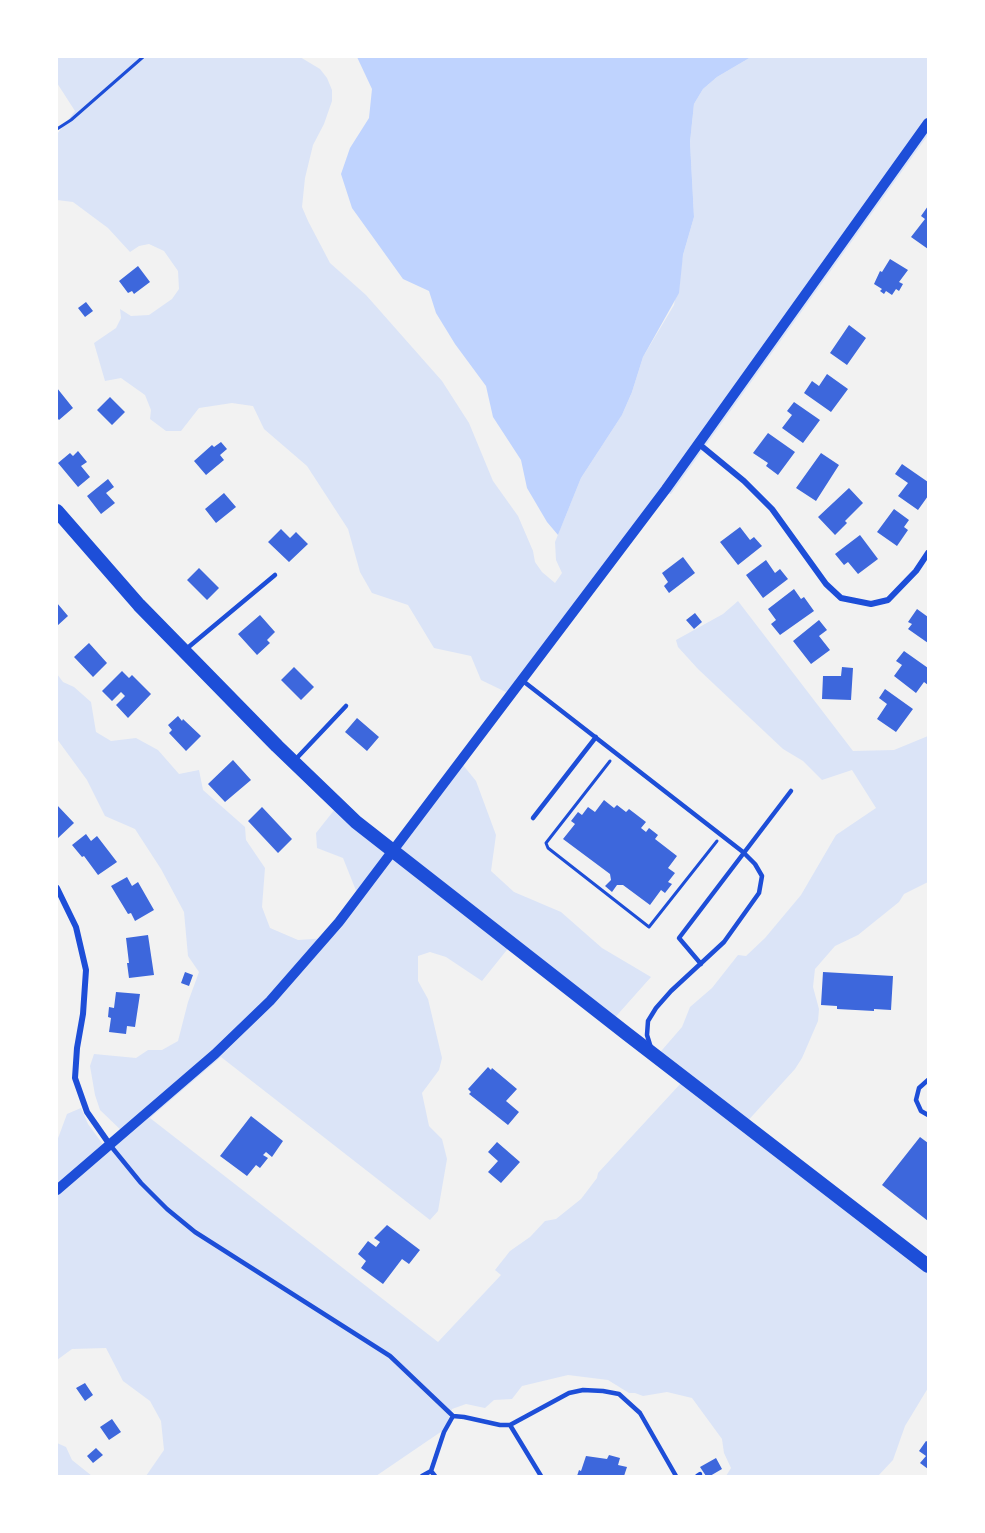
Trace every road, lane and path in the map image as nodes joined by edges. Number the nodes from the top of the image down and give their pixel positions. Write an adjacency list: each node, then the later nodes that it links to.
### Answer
1 (143, 57): 3 (path)
2 (928, 123): 4 (street)
3 (57, 129)
4 (699, 444): 6 (street); 9 (street)
5 (57, 511): 8 (main road)
6 (928, 553)
7 (275, 575): 8 (lane)
8 (184, 651): 13 (main road)
9 (522, 681): 11 (lane); 17 (street)
10 (345, 706): 13 (lane)
11 (596, 737): 12 (lane); 15 (lane)
12 (616, 753): 16 (lane); 16 (path)
13 (294, 762): 17 (main road)
14 (791, 791): 18 (lane)
15 (533, 818)
16 (722, 835): 18 (lane)
17 (392, 851): 21 (main road); 24 (street)
18 (743, 852): 20 (lane); 20 (lane)
19 (57, 888): 24 (street)
20 (701, 964): 21 (lane)
21 (652, 1054): 26 (main road)
22 (928, 1080): 23 (lane)
23 (928, 1115)
24 (110, 1145): 25 (street); 27 (lane)
25 (57, 1190)
26 (928, 1266)
27 (453, 1416): 28 (lane); 29 (lane)
28 (510, 1425): 32 (lane); 33 (lane)
29 (431, 1471): 30 (lane); 31 (lane)
30 (422, 1476)
31 (435, 1476)
32 (541, 1476)
33 (676, 1476)

